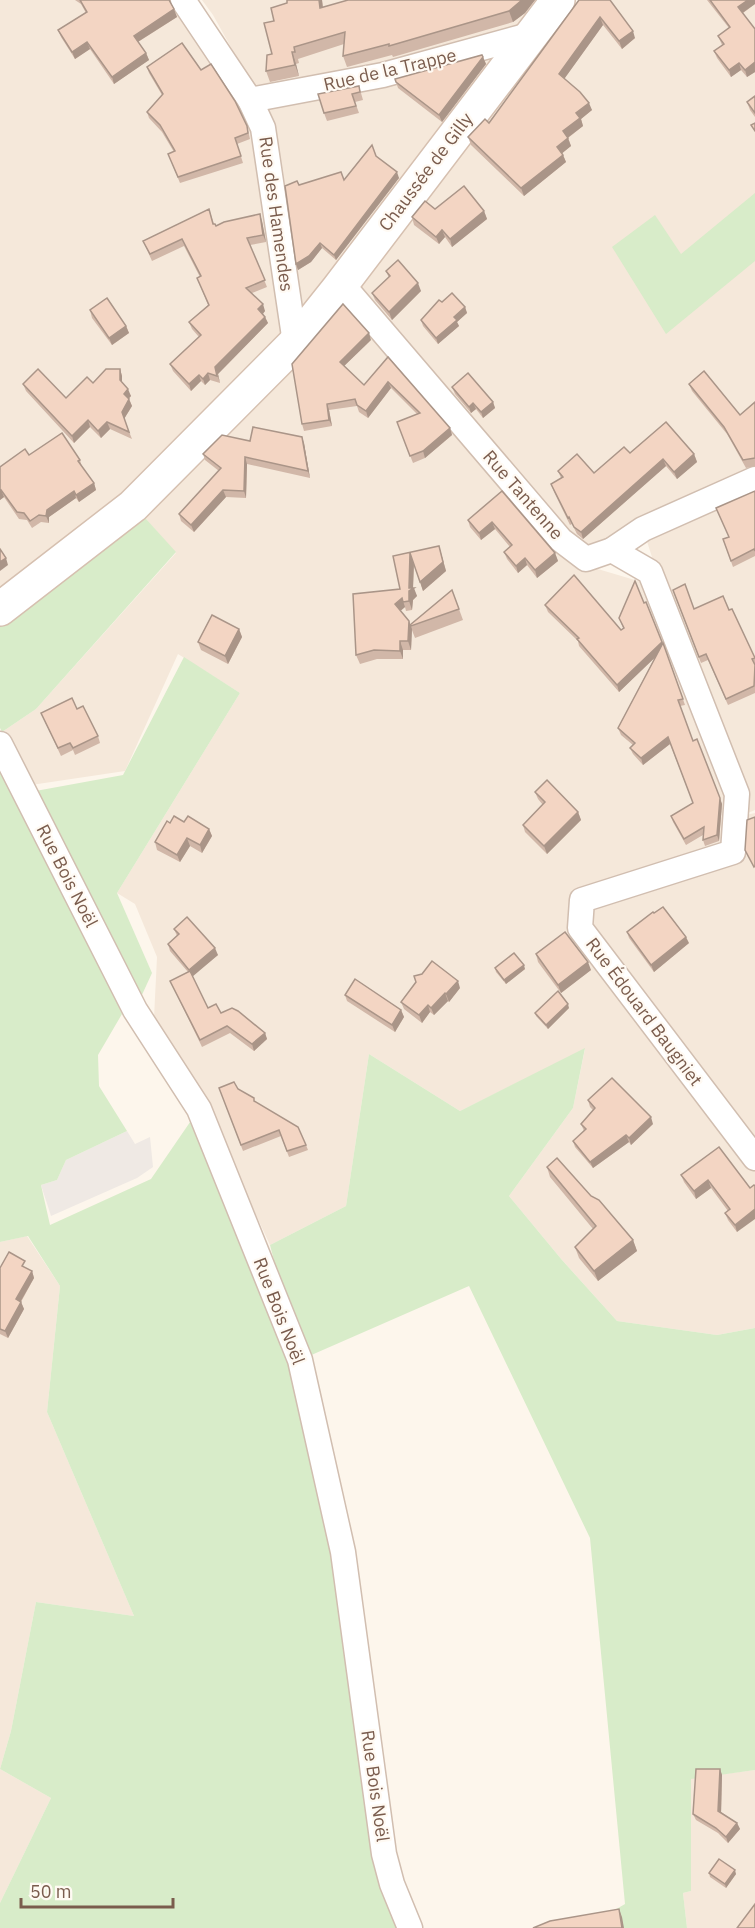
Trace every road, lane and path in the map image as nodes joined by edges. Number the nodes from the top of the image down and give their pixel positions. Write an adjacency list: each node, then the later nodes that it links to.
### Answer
1 (183, 0): 4 (street, Rue des Hamendes)
2 (558, 0): 3 (main road, Chaussée de Gilly)
3 (529, 35): 4 (street, Rue de la Trappe); 5 (main road, Chaussée de Gilly)
4 (250, 100): 6 (street, Rue des Hamendes)
5 (342, 284): 6 (main road, Chaussée de Gilly); 8 (street, Rue Tantenne)
6 (295, 343): 9 (main road, Chaussée de Gilly)
7 (755, 479): 8 (street, Rue Tantenne)
8 (612, 550): 11 (street, Rue Édouard Baugniet)
9 (0, 609)
10 (0, 744): 13 (street, Rue Bois Noël)
11 (745, 815): 12 (street, Rue Édouard Baugniet)
12 (755, 1158)
13 (410, 1928)

